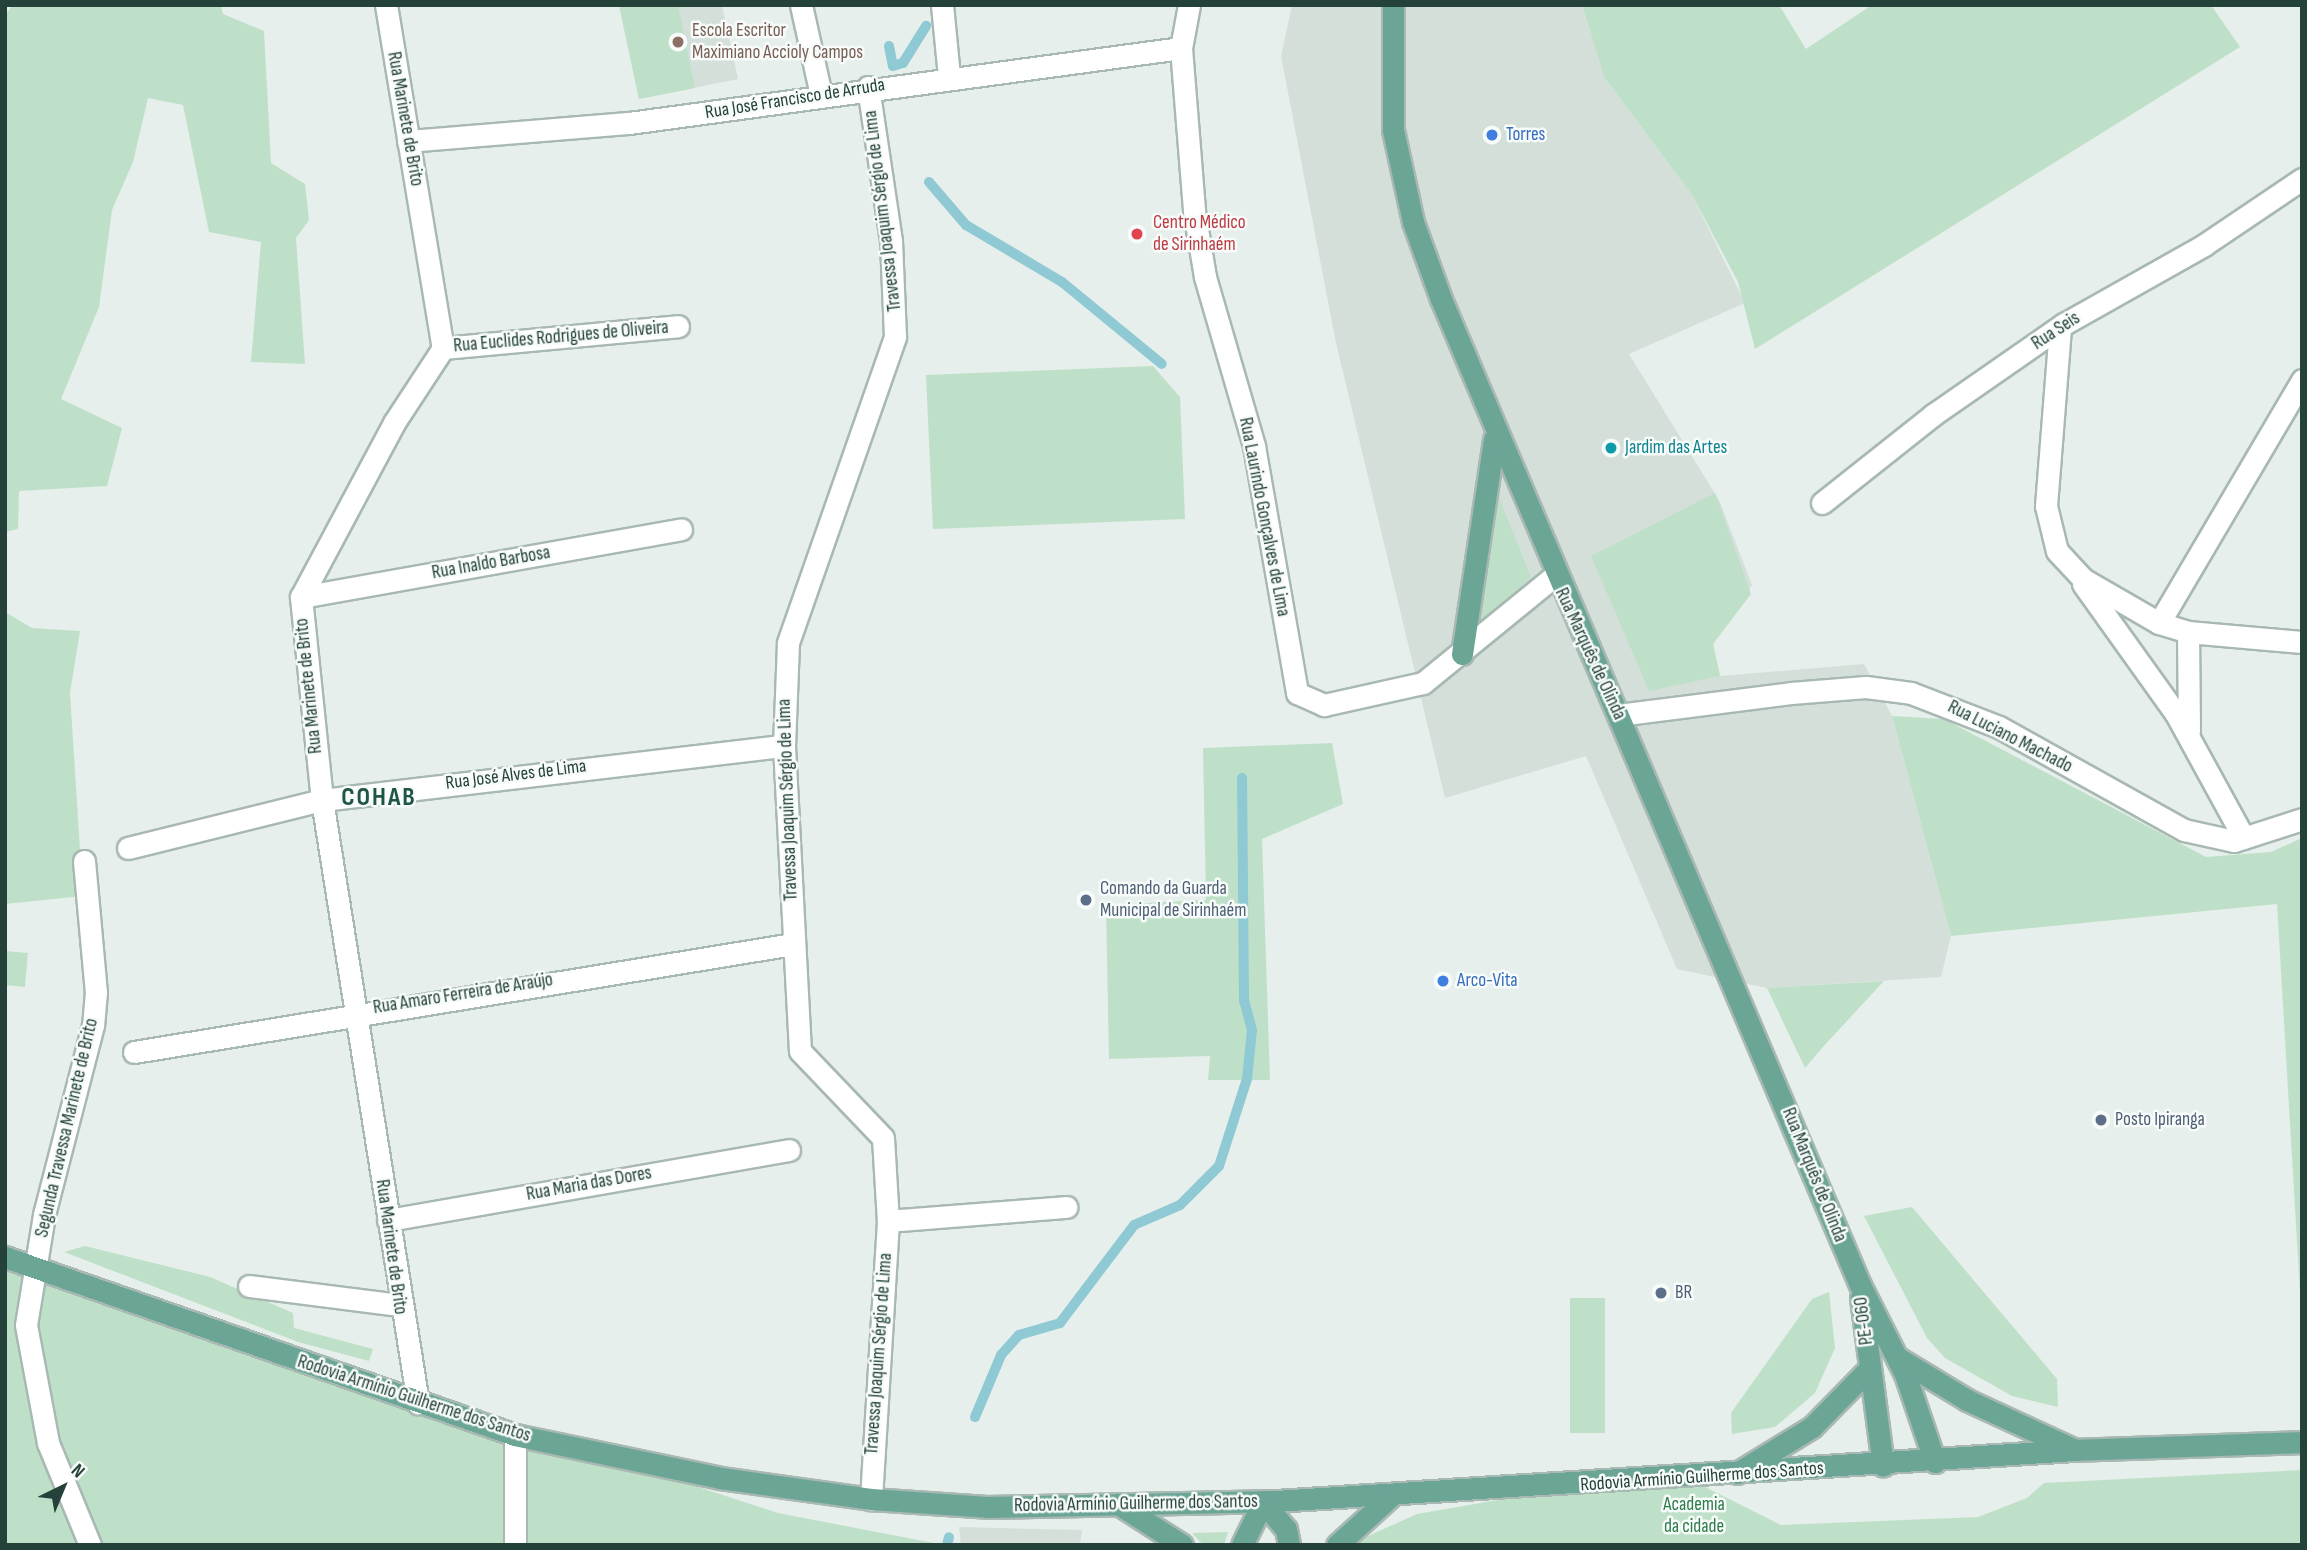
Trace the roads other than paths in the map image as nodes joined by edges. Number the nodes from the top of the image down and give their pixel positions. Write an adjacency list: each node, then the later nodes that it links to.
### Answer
1 (386, 5): 10 (street, Rua Marinete de Brito)
2 (801, 5): 9 (street)
3 (942, 5): 7 (street)
4 (1189, 5): 6 (street, Rua Laurindo Gonçalves de Lima)
5 (1392, 5): 16 (main road, Rua Marquês de Olinda)
6 (1181, 48): 7 (street, Rua José Francisco de Arruda); 25 (street, Rua Laurindo Gonçalves de Lima)
7 (948, 76): 8 (street, Rua José Francisco de Arruda)
8 (878, 86): 9 (street, Rua José Francisco de Arruda); 28 (street, Travessa Joaquim Sérgio de Lima)
9 (821, 95): 10 (street, Rua José Francisco de Arruda)
10 (408, 141): 14 (street, Rua Marinete de Brito)
11 (2302, 178): 13 (street, Rua Seis)
12 (678, 326): 14 (street, Rua Euclides Rodrigues de Oliveira)
13 (2060, 328): 17 (street, Rua Seis); 19 (street)
14 (443, 348): 21 (street, Rua Marinete de Brito)
15 (2302, 380): 22 (street)
16 (1495, 436): 20 (main road, Rua Marquês de Olinda); 25 (main road)
17 (1822, 503)
18 (681, 529): 21 (street, Rua Inaldo Barbosa)
19 (2069, 565): 22 (street); 27 (street)
20 (1554, 576): 25 (street, Rua Laurindo Gonçalves de Lima); 26 (main road, Rua Marquês de Olinda)
21 (301, 597): 29 (street, Rua Marinete de Brito)
22 (2159, 623): 23 (street)
23 (2188, 632): 24 (street); 27 (street)
24 (2302, 642)
25 (1462, 654)
26 (1618, 715): 31 (street, Rua Luciano Machado); 43 (main road, Rua Marquês de Olinda)
27 (2189, 736): 31 (street)
28 (783, 746): 29 (street, Rua José Alves de Lima); 34 (street, Travessa Joaquim Sérgio de Lima)
29 (322, 800): 32 (street, Rua José Alves de Lima); 35 (street, Rua Marinete de Brito)
30 (2302, 818): 31 (street, Rua Luciano Machado)
31 (2244, 838)
32 (128, 848)
33 (84, 861): 42 (street, Segunda Travessa Marinete de Brito)
34 (793, 944): 35 (street, Rua Amaro Ferreira de Araújo); 40 (street, Travessa Joaquim Sérgio de Lima)
35 (354, 1012): 36 (street, Rua Amaro Ferreira de Araújo); 39 (street, Rua Marinete de Brito)
36 (134, 1052)
37 (789, 1150): 39 (street, Rua Maria das Dores)
38 (1066, 1207): 40 (street)
39 (388, 1220): 45 (street, Rua Marinete de Brito)
40 (888, 1221): 56 (street, Travessa Joaquim Sérgio de Lima)
41 (5, 1257): 42 (main road, Rodovia Armínio Guilherme dos Santos)
42 (36, 1268): 48 (main road, Rodovia Armínio Guilherme dos Santos); 59 (street, Segunda Travessa Marinete de Brito)
43 (1860, 1285): 46 (main road, PE-060 / PE-060); 47 (main road, PE-060 / PE-060)
44 (249, 1286): 45 (street)
45 (399, 1305): 48 (street, Rua Marinete de Brito)
46 (1898, 1358): 51 (main road); 52 (main road, PE-060 / PE-060)
47 (1869, 1369): 53 (main road, PE-060 / PE-060); 54 (main road)
48 (418, 1403): 49 (main road, Rodovia Armínio Guilherme dos Santos)
49 (515, 1435): 56 (main road, Rodovia Armínio Guilherme dos Santos); 60 (street)
50 (2302, 1442): 51 (main road, Rodovia Armínio Guilherme dos Santos)
51 (2074, 1450): 52 (main road, Rodovia Armínio Guilherme dos Santos)
52 (1935, 1462): 53 (main road, Rodovia Armínio Guilherme dos Santos)
53 (1883, 1466): 54 (main road, Rodovia Armínio Guilherme dos Santos)
54 (1732, 1476): 55 (main road, Rodovia Armínio Guilherme dos Santos)
55 (1392, 1495): 58 (main road, Rodovia Armínio Guilherme dos Santos); 64 (main road)
56 (871, 1499): 57 (main road, Rodovia Armínio Guilherme dos Santos)
57 (1113, 1502): 58 (main road, Rodovia Armínio Guilherme dos Santos); 61 (main road)
58 (1263, 1502): 62 (main road); 63 (main road)
59 (90, 1545)
60 (515, 1545)
61 (1182, 1545)
62 (1242, 1545)
63 (1289, 1545)
64 (1337, 1545)

